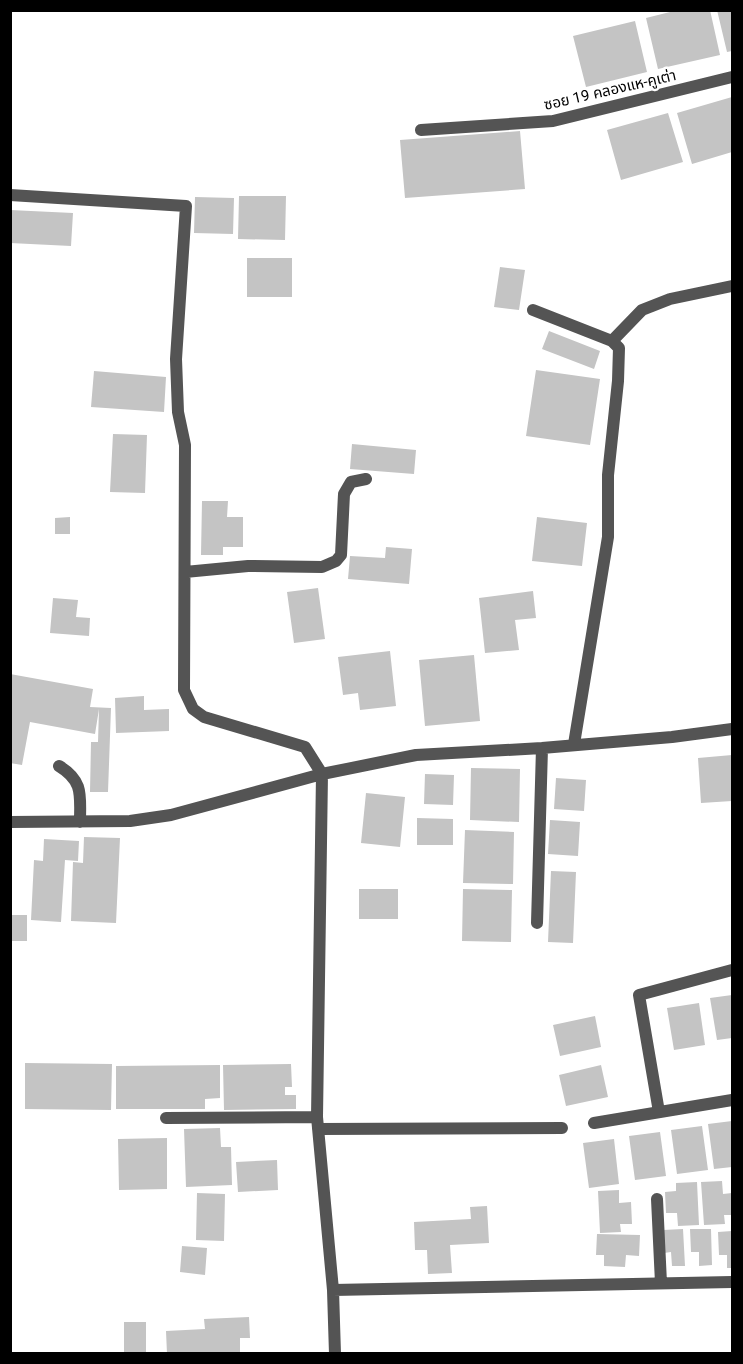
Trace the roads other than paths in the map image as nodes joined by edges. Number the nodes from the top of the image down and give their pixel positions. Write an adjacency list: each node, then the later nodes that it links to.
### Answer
1 (732, 77): 2 (street, ซอย 19 คลองแห-คูเต่า)
2 (421, 130)
3 (10, 195): 8 (street)
4 (732, 286): 6 (street)
5 (534, 310): 6 (street)
6 (612, 341): 10 (street)
7 (366, 479): 8 (street)
8 (185, 572): 13 (street)
9 (732, 729): 10 (street)
10 (574, 744): 11 (street)
11 (543, 748): 13 (street); 16 (street)
12 (59, 766): 15 (street)
13 (322, 774): 15 (street); 21 (street)
14 (10, 822): 15 (street)
15 (80, 822)
16 (537, 923)
17 (732, 970): 19 (street)
18 (732, 1100): 19 (street)
19 (659, 1112): 22 (street)
20 (166, 1118): 21 (street)
21 (317, 1123): 23 (street); 27 (street)
22 (594, 1123)
23 (562, 1128)
24 (657, 1199): 26 (street)
25 (732, 1282): 26 (street)
26 (661, 1283): 27 (street)
27 (333, 1290): 28 (street)
28 (335, 1353)

